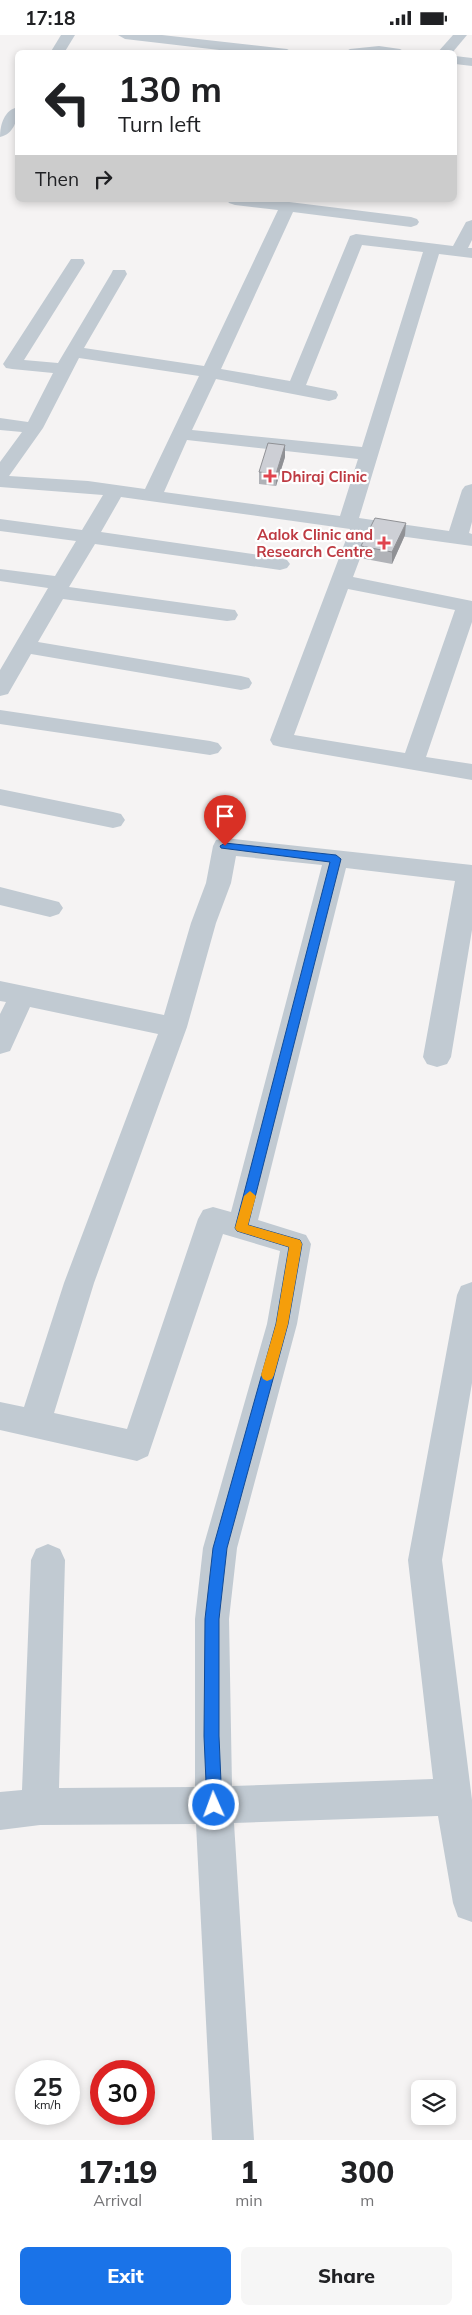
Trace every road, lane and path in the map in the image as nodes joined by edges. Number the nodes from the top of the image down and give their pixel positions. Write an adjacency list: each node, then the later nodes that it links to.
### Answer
1 (68, 35): 6 (street)
2 (125, 35): 7 (street)
3 (384, 35): 8 (street)
4 (460, 35): 5 (street); 9 (street)
5 (472, 37)
6 (59, 50)
7 (261, 50)
8 (374, 50)
9 (447, 50)
10 (457, 60): 11 (street)
11 (472, 62)
12 (15, 115): 13 (street)
13 (0, 133)
14 (250, 202): 15 (street)
15 (288, 207): 16 (street); 26 (street)
16 (367, 217): 17 (street); 19 (street)
17 (411, 222)
18 (472, 225): 21 (street)
19 (356, 239): 20 (street); 27 (street)
20 (432, 249): 21 (street); 32 (street)
21 (465, 252)
22 (77, 263): 25 (street)
23 (119, 274): 24 (street)
24 (73, 352): 25 (street); 26 (street)
25 (64, 369): 30 (street)
26 (210, 372): 27 (street); 31 (street)
27 (296, 388): 28 (street)
28 (329, 395)
29 (0, 424): 30 (street)
30 (34, 428): 33 (street)
31 (181, 433): 32 (street); 37 (street)
32 (370, 454): 38 (street)
33 (0, 475)
34 (0, 481): 36 (street)
35 (472, 490): 41 (street)
36 (115, 491): 37 (street); 40 (street)
37 (152, 496): 38 (street)
38 (355, 524): 41 (street); 44 (street)
39 (0, 525): 40 (street)
40 (89, 535): 42 (street); 45 (street)
41 (464, 539)
42 (280, 564)
43 (0, 575): 45 (street)
44 (341, 581): 46 (street); 54 (street)
45 (59, 587): 47 (street); 49 (street)
46 (469, 607): 54 (street)
47 (227, 615)
48 (0, 648): 49 (street)
49 (24, 649): 50 (street); 51 (street)
50 (241, 683)
51 (0, 689)
52 (0, 717): 53 (street)
53 (210, 748)
54 (413, 762): 55 (street)
55 (472, 772)
56 (0, 797): 57 (street)
57 (113, 820)
58 (336, 859): 59 (street); 63 (street); 66 (street)
59 (470, 874): 65 (street)
60 (0, 896): 61 (street)
61 (50, 908)
62 (11, 993): 63 (street); 64 (street)
63 (174, 1027): 69 (street)
64 (0, 1044)
65 (437, 1057)
66 (241, 1228): 69 (street); 72 (street)
67 (472, 1295): 71 (street)
68 (0, 1416): 69 (street)
69 (35, 1424)
70 (48, 1560): 73 (street)
71 (453, 1797): 72 (street); 75 (street)
72 (214, 1805): 73 (street); 76 (street)
73 (40, 1807): 74 (street)
74 (0, 1811)
75 (472, 1903)
76 (233, 2140)

